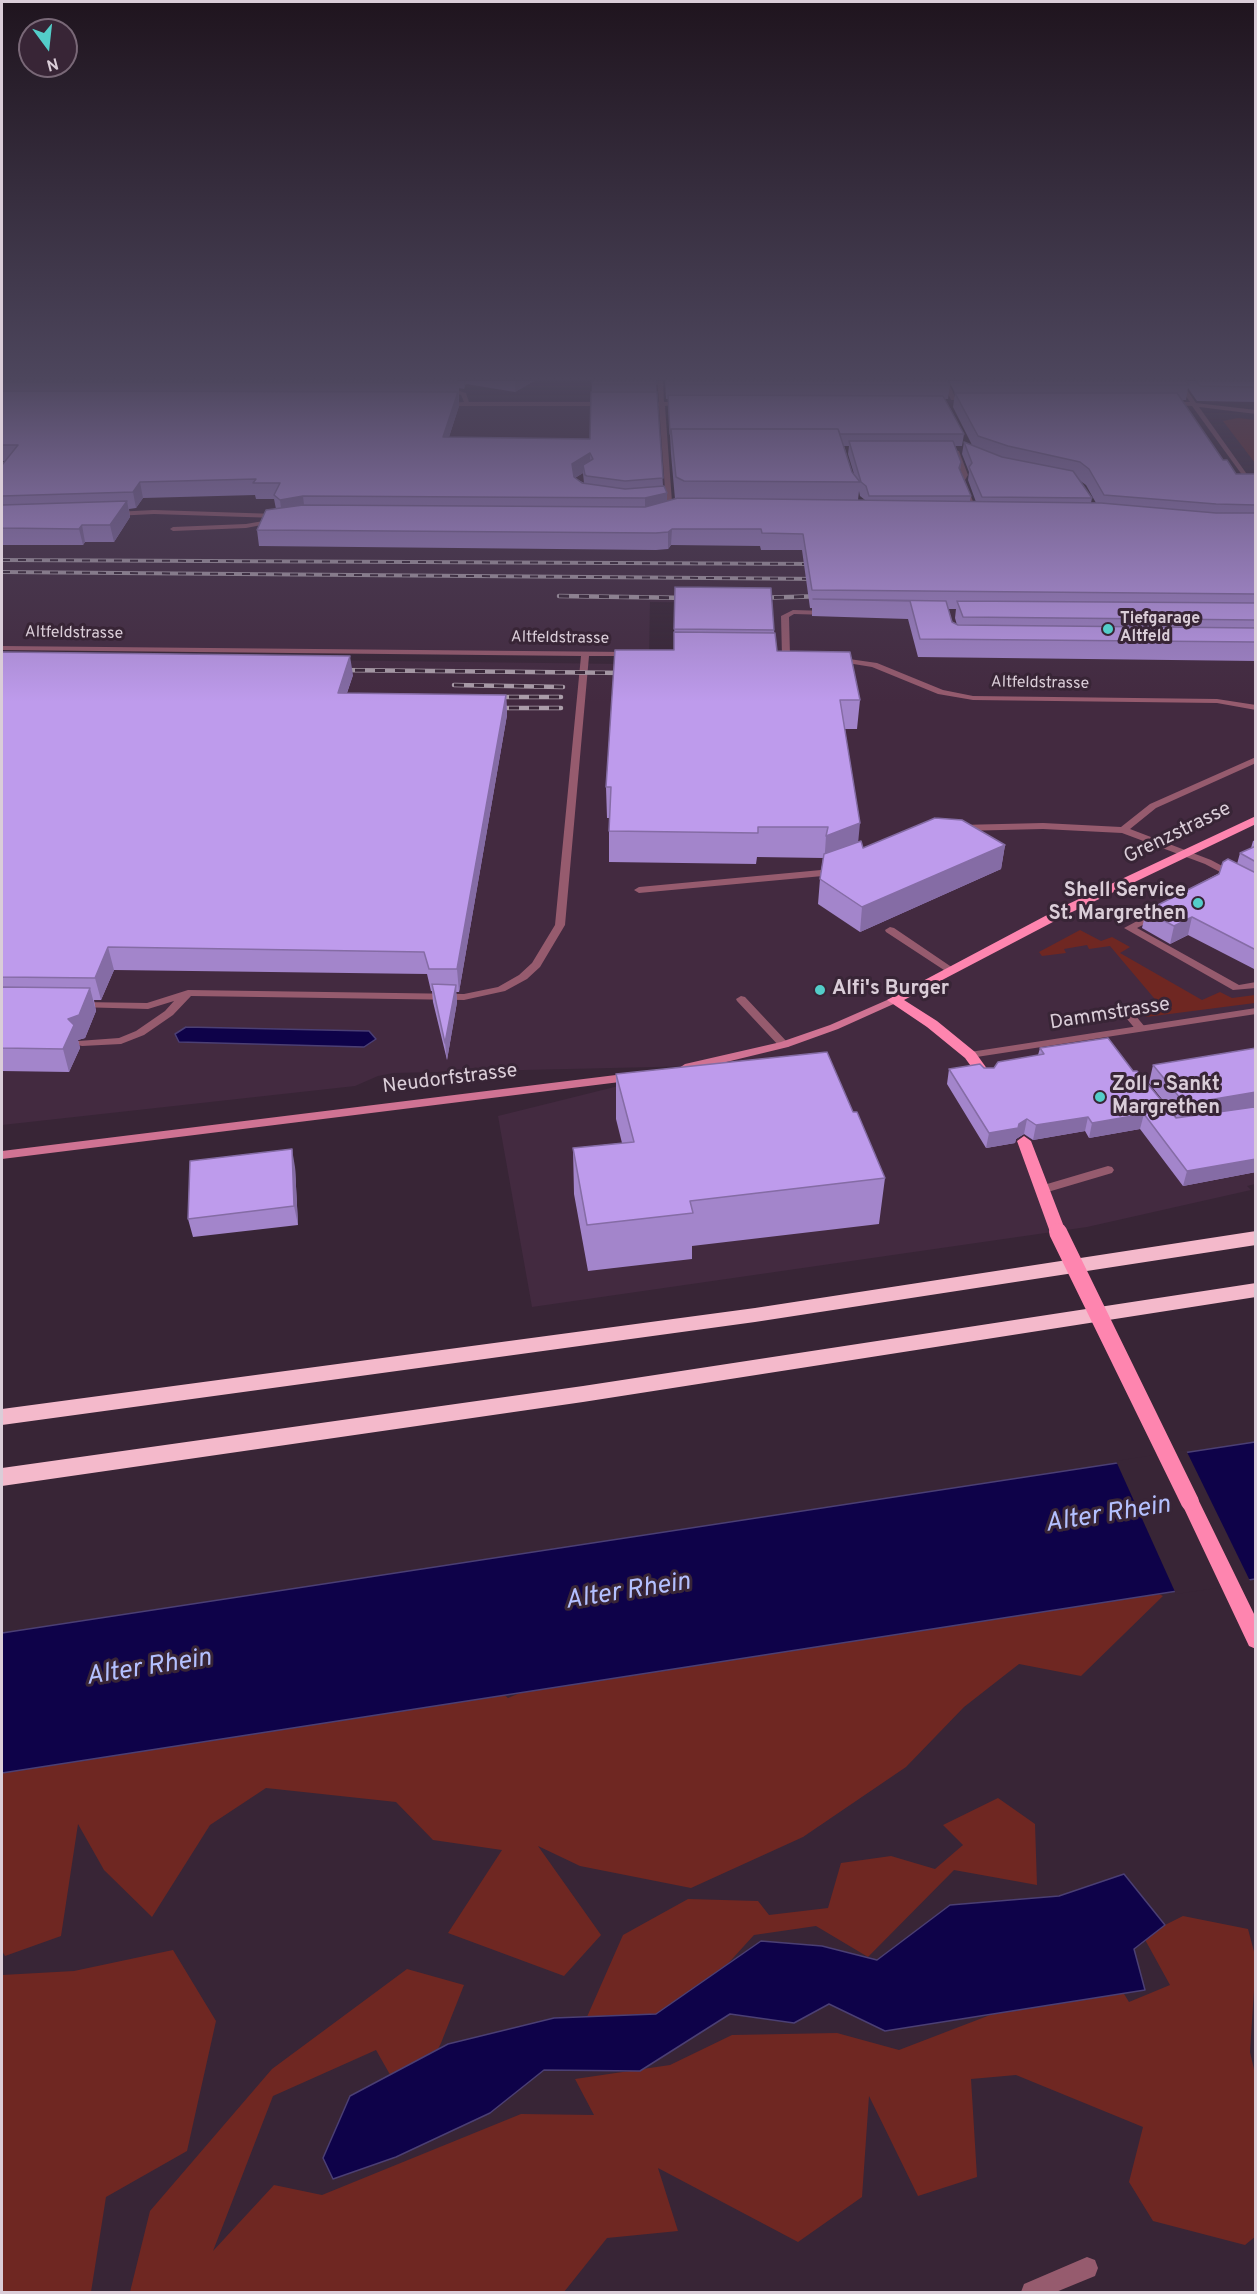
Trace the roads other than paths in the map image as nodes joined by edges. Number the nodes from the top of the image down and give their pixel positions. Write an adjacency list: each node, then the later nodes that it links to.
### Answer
1 (664, 488): 3 (street)
2 (965, 488): 8 (street)
3 (677, 511): 4 (street); 5 (street)
4 (666, 513)
5 (690, 513)
6 (111, 514): 10 (street)
7 (965, 514): 8 (street)
8 (976, 514): 9 (street)
9 (986, 514)
10 (173, 529)
11 (839, 613): 15 (street)
12 (2, 648): 13 (street, Altfeldstrasse)
13 (585, 654): 14 (street, Altfeldstrasse); 30 (street)
14 (639, 655)
15 (797, 657)
16 (829, 657): 17 (street, Altfeldstrasse)
17 (1256, 708)
18 (1256, 760): 21 (street)
19 (1256, 819): 22 (main road, Grenzstrasse)
20 (948, 830): 21 (street)
21 (1123, 830): 22 (street)
22 (1184, 853): 24 (street); 28 (main road, Grenzstrasse)
23 (844, 865): 25 (street)
24 (1256, 888)
25 (639, 890)
26 (1169, 908): 29 (street)
27 (890, 930): 28 (street)
28 (951, 970): 32 (main road, Grenzstrasse)
29 (1256, 985)
30 (188, 993): 33 (street); 37 (street)
31 (741, 999): 38 (street)
32 (894, 1000): 38 (main road); 39 (main road)
33 (69, 1005)
34 (1126, 1011): 36 (street)
35 (1256, 1011): 36 (street, Dammstrasse)
36 (1141, 1029): 39 (street, Dammstrasse)
37 (82, 1043)
38 (784, 1045): 40 (main road)
39 (970, 1055): 42 (main road)
40 (672, 1070)
41 (644, 1075): 44 (main road, Neudorfstrasse)
42 (986, 1077)
43 (1024, 1141): 46 (main road)
44 (2, 1155)
45 (1108, 1170): 46 (street)
46 (1041, 1190): 51 (main road, bridge)
47 (1256, 1238): 49 (highway)
48 (1256, 1290): 50 (highway)
49 (2, 1418)
50 (2, 1477)
51 (1256, 1640)
52 (1087, 2268): 53 (street)
53 (1032, 2292)

